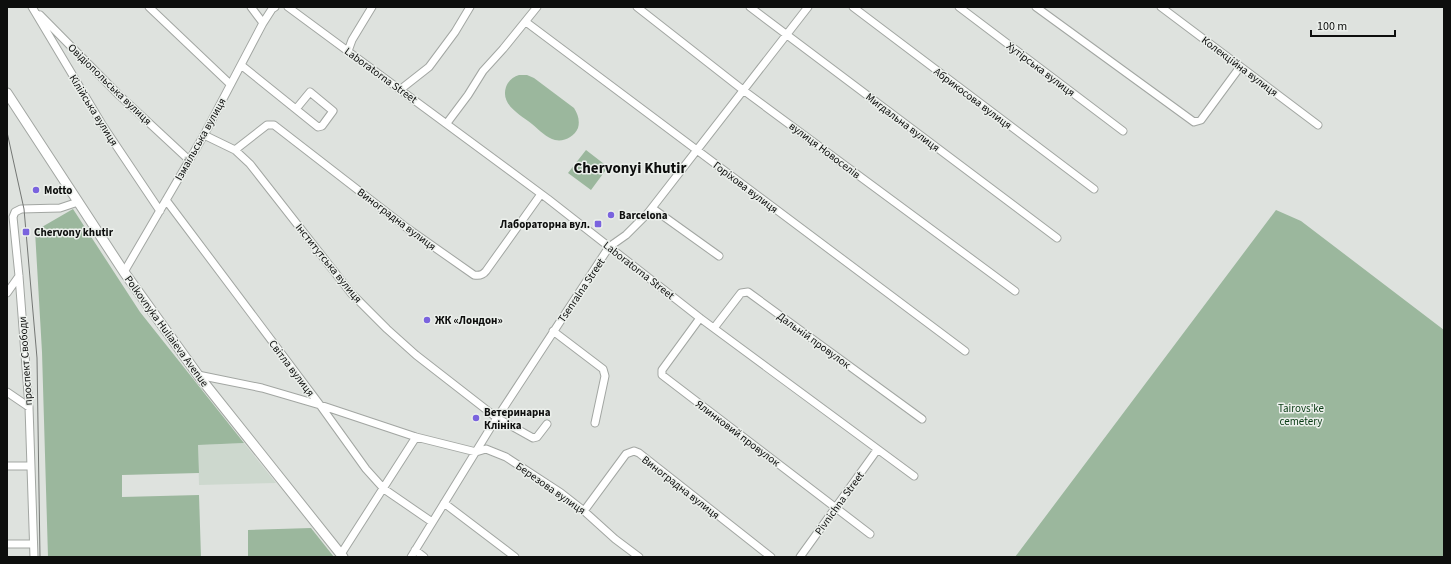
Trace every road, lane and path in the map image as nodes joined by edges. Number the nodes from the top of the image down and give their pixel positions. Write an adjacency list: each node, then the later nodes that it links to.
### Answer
1 (32, 7): 34 (street, Овідіопольська вулиця); 40 (street, Кілійська вулиця)
2 (149, 7): 23 (street)
3 (251, 7): 16 (street)
4 (275, 7): 18 (street)
5 (288, 7): 20 (street, Laboratorna Street)
6 (372, 7): 20 (street)
7 (470, 7): 24 (street)
8 (537, 7): 17 (street)
9 (637, 7): 25 (street, вулиця Новоселів)
10 (750, 7): 19 (street, Мигдальна вулиця)
11 (808, 7): 19 (street, Tsenralna Street)
12 (853, 7): 35 (street, Абрикосова вулиця)
13 (959, 7): 30 (street, Хутірська вулиця)
14 (1036, 7): 22 (street)
15 (1161, 7): 22 (street, Колекційна вулиця)
16 (258, 10): 18 (street)
17 (526, 22): 28 (street); 33 (street, Горіхова вулиця)
18 (263, 23): 21 (street, Ізмаїльська вулиця)
19 (787, 35): 25 (street, Tsenralna Street); 41 (street, Мигдальна вулиця)
20 (348, 51): 24 (street, Laboratorna Street)
21 (241, 65): 23 (street, Ізмаїльська вулиця); 27 (street)
22 (1240, 67): 29 (street, Колекційна вулиця)
23 (230, 84): 31 (street, Ізмаїльська вулиця)
24 (401, 89): 28 (street, Laboratorna Street)
25 (743, 90): 33 (street, Tsenralna Street); 46 (street, вулиця Новоселів)
26 (7, 93): 38 (main road, Polkovnyka Huliaieva Avenue)
27 (296, 109): 27 (street)
28 (447, 123): 36 (street, Laboratorna Street)
29 (1318, 125)
30 (1123, 131)
31 (204, 135): 32 (street, Інститутська вулиця); 34 (street, Ізмаїльська вулиця)
32 (235, 150): 36 (street, Виноградна вулиця); 56 (street, Інститутська вулиця)
33 (697, 150): 39 (street, Tsenralna Street); 51 (street, Горіхова вулиця)
34 (189, 160): 37 (street, Ізмаїльська вулиця)
35 (1094, 189)
36 (541, 194): 42 (street, Laboratorna Street)
37 (166, 200): 40 (street, Ізмаїльська вулиця); 54 (street, Світла вулиця)
38 (78, 202): 44 (main road, Polkovnyka Huliaieva Avenue); 45 (street, проспект Свободи)
39 (652, 208): 42 (street, Tsenralna Street); 43 (street)
40 (160, 211): 44 (street, Ізмаїльська вулиця)
41 (1057, 238)
42 (609, 247): 48 (street, Laboratorna Street); 50 (street, Tsenralna Street)
43 (719, 256)
44 (124, 272): 52 (main road, Polkovnyka Huliaieva Avenue)
45 (19, 276): 47 (street); 55 (street, проспект Свободи)
46 (1015, 291)
47 (7, 293)
48 (700, 318): 49 (street, Laboratorna Street); 68 (street, Ялинковий провулок)
49 (714, 328): 57 (street, Дальній провулок); 61 (street, Laboratorna Street)
50 (553, 331): 56 (street, Tsenralna Street); 58 (street)
51 (965, 352)
52 (198, 375): 54 (street); 75 (main road, Polkovnyka Huliaieva Avenue)
53 (7, 392): 55 (street)
54 (320, 405): 60 (street, Світла вулиця); 66 (street)
55 (29, 408): 64 (street, проспект Свободи)
56 (497, 418): 59 (street, Інститутська вулиця); 62 (street, Tsenralna Street)
57 (922, 418)
58 (595, 423)
59 (547, 424)
60 (416, 437): 62 (street, Світла вулиця); 66 (street)
61 (878, 450): 65 (street, Laboratorna Street); 68 (street, Pivnichna Street)
62 (476, 452): 67 (street, Tsenralna Street); 69 (street, Березова вулиця)
63 (7, 466): 64 (street)
64 (30, 466): 73 (street, проспект Свободи)
65 (914, 476)
66 (383, 488): 70 (street); 75 (street)
67 (444, 503): 70 (street, Tsenralna Street); 78 (street)
68 (836, 507): 71 (street, Ялинковий провулок); 81 (street, Pivnichna Street)
69 (584, 511): 79 (street, Березова вулиця); 80 (street, Виноградна вулиця)
70 (432, 522): 74 (street, Tsenralna Street)
71 (870, 534)
72 (7, 544): 73 (street)
73 (33, 544): 76 (street, проспект Свободи)
74 (413, 554): 77 (street)
75 (342, 556)
76 (34, 557)
77 (424, 557)
78 (515, 557)
79 (639, 557)
80 (771, 557)
81 (800, 557)

